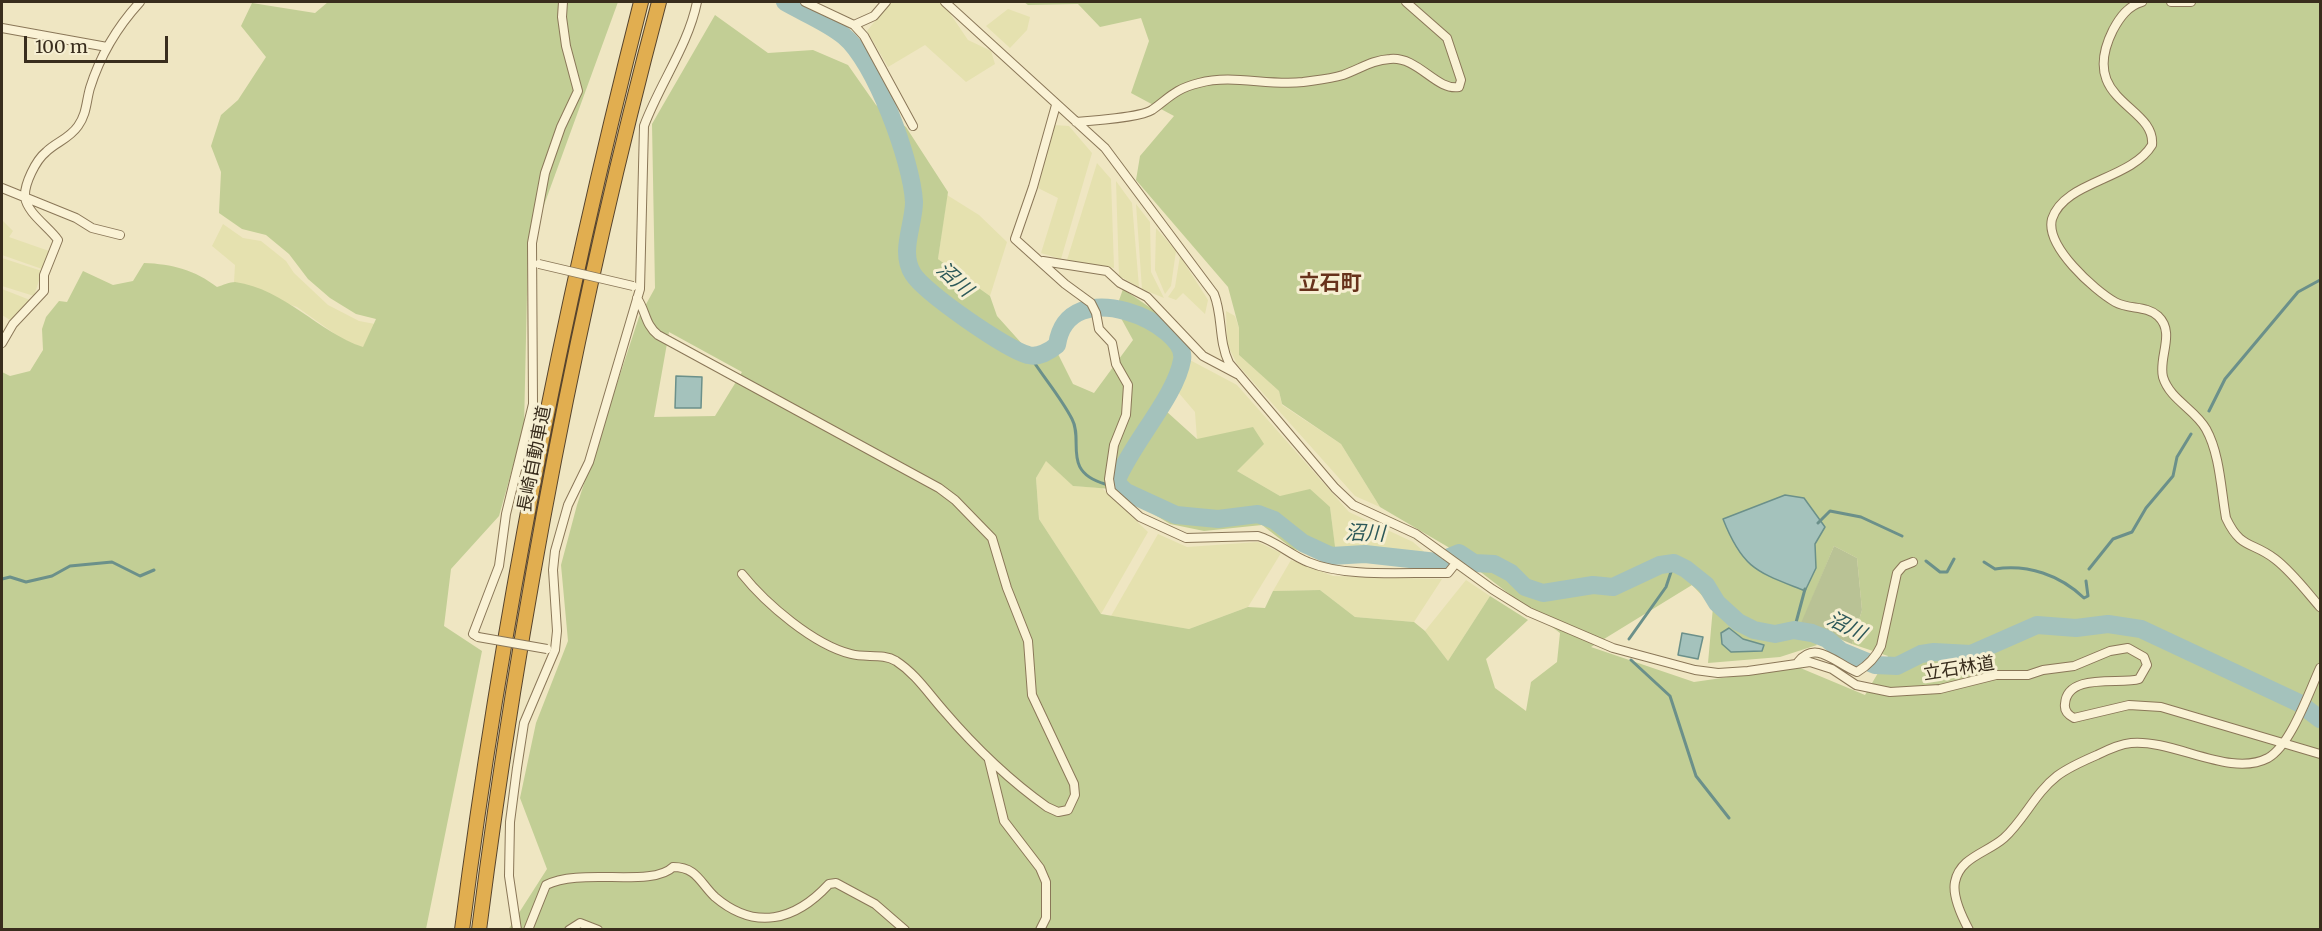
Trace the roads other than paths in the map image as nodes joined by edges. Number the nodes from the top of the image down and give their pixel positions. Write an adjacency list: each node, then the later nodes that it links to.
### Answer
1 (140, 2): 15 (street)
2 (563, 2): 23 (street)
3 (641, 2): 38 (highway, 長崎自動車道)
4 (658, 2): 39 (highway, 長崎自動車道)
5 (697, 2): 24 (street)
6 (805, 2): 13 (street)
7 (886, 2): 13 (street)
8 (945, 2): 16 (street)
9 (1406, 2): 17 (street)
10 (2142, 2): 31 (street)
11 (2171, 2): 12 (street)
12 (2192, 2)
13 (855, 25): 18 (street)
14 (2, 28): 15 (street)
15 (107, 47): 20 (street)
16 (1056, 105): 17 (street); 22 (street)
17 (1076, 122): 27 (street)
18 (913, 126)
19 (2, 188): 20 (street)
20 (25, 198): 21 (street); 26 (street)
21 (120, 235)
22 (1043, 261): 27 (street); 29 (street)
23 (535, 264): 24 (street, bridge); 32 (street, bridge)
24 (636, 288): 25 (street)
25 (637, 298): 32 (street); 37 (street)
26 (2, 343)
27 (1238, 375): 29 (street, 立石林道)
28 (1913, 562): 33 (street)
29 (1456, 563): 33 (street, 立石林道)
30 (742, 574): 37 (street)
31 (2320, 607)
32 (551, 649): 40 (street)
33 (1798, 662): 35 (street, 立石林道)
34 (2320, 668): 35 (street)
35 (2283, 742): 36 (street, 立石林道); 46 (street)
36 (2320, 754)
37 (989, 760): 45 (street)
38 (462, 930)
39 (479, 930)
40 (517, 930)
41 (528, 930): 44 (street)
42 (569, 930): 43 (street)
43 (598, 930)
44 (905, 930)
45 (1040, 930)
46 (1969, 930)

